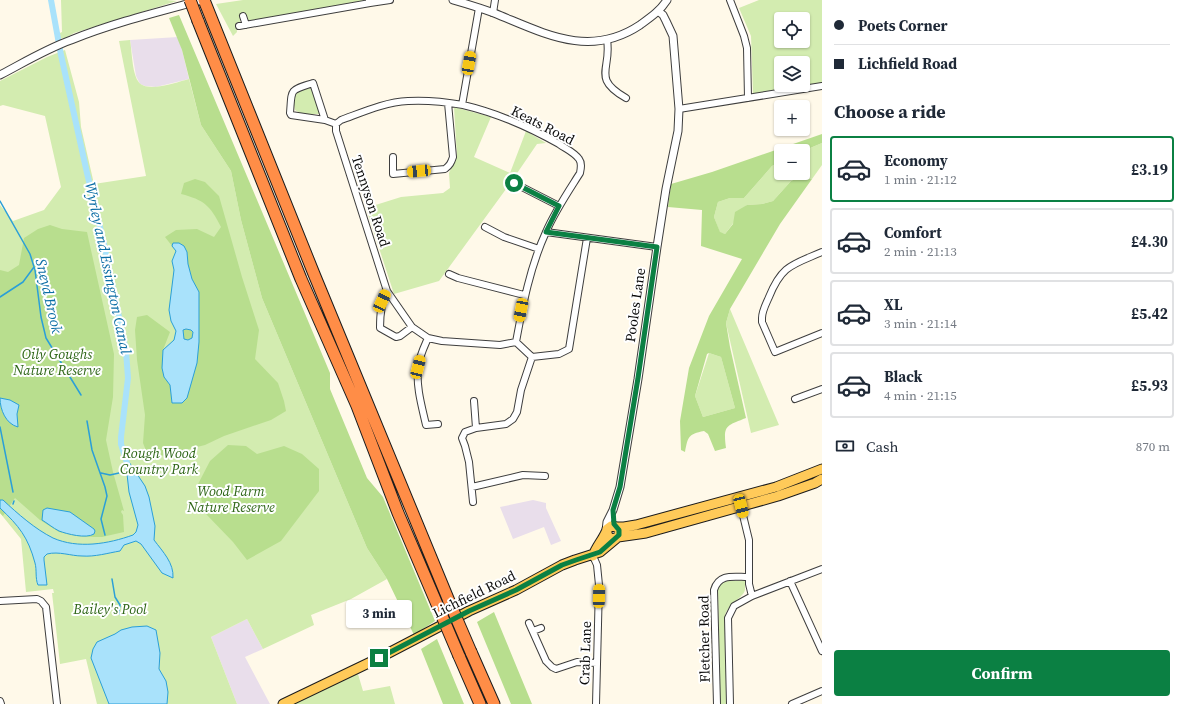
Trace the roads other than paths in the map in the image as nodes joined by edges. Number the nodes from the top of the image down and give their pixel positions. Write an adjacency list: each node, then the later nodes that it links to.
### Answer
1 (190, 0): 71 (highway, bridge)
2 (203, 0): 14 (street); 72 (highway, bridge)
3 (390, 0): 8 (street)
4 (453, 0): 9 (street)
5 (495, 0): 11 (street)
6 (667, 0): 10 (street)
7 (730, 0): 17 (street)
8 (370, 2): 12 (street)
9 (479, 8): 11 (street); 19 (street)
10 (658, 11): 13 (street); 20 (street, Pooles Lane)
11 (493, 12): 13 (street)
12 (243, 16)
13 (606, 40): 16 (street)
14 (0, 75)
15 (822, 86): 17 (street)
16 (624, 89)
17 (748, 98): 20 (street)
18 (448, 103): 19 (street); 22 (street); 23 (street)
19 (462, 105): 25 (street, Keats Road)
20 (679, 109): 29 (street, Pooles Lane)
21 (325, 120): 21 (street); 22 (street)
22 (339, 122): 33 (street, Tennyson Road)
23 (393, 157)
24 (514, 183): 25 (street)
25 (559, 206): 27 (street, Keats Road)
26 (485, 227): 30 (street)
27 (546, 232): 28 (street); 30 (street, Keats Road)
28 (587, 238): 29 (street); 39 (street)
29 (657, 247): 51 (street, Pooles Lane)
30 (539, 249): 34 (street, Keats Road)
31 (822, 252): 36 (street)
32 (449, 274): 34 (street)
33 (387, 291): 35 (street, Tennyson Road); 35 (street)
34 (524, 295): 38 (street, Keats Road)
35 (412, 327): 37 (street, Tennyson Road)
36 (822, 333)
37 (428, 338): 38 (street, Tennyson Road); 43 (street)
38 (516, 342): 39 (street)
39 (532, 356): 44 (street)
40 (822, 389): 41 (street)
41 (795, 399)
42 (474, 401): 44 (street)
43 (438, 424)
44 (476, 428): 48 (street)
45 (822, 469): 50 (main road)
46 (545, 476): 48 (street)
47 (822, 479): 50 (main road)
48 (472, 487): 49 (street)
49 (473, 502)
50 (740, 502): 52 (main road); 54 (main road); 57 (street)
51 (613, 510): 52 (street, Pooles Lane); 53 (street, Pooles Lane)
52 (616, 526): 53 (main road); 54 (main road)
53 (606, 532): 54 (main road); 55 (main road)
54 (617, 537): 55 (main road, Lichfield Road)
55 (593, 556): 65 (street, Crab Lane); 70 (main road, Lichfield Road)
56 (822, 569): 58 (street, Fletcher Road)
57 (748, 577): 59 (street); 74 (street, Fletcher Road)
58 (790, 581): 59 (street, Fletcher Road); 64 (street)
59 (752, 596): 75 (street, Fletcher Road)
60 (0, 601): 69 (street)
61 (529, 623): 63 (street)
62 (541, 628): 63 (street)
63 (532, 631): 65 (street)
64 (822, 651)
65 (597, 663): 73 (street, Crab Lane)
66 (822, 690): 76 (street)
67 (0, 701): 68 (street)
68 (1, 704)
69 (57, 704)
70 (283, 704)
71 (480, 704)
72 (494, 704)
73 (596, 704)
74 (717, 704)
75 (730, 704)
76 (792, 704)

